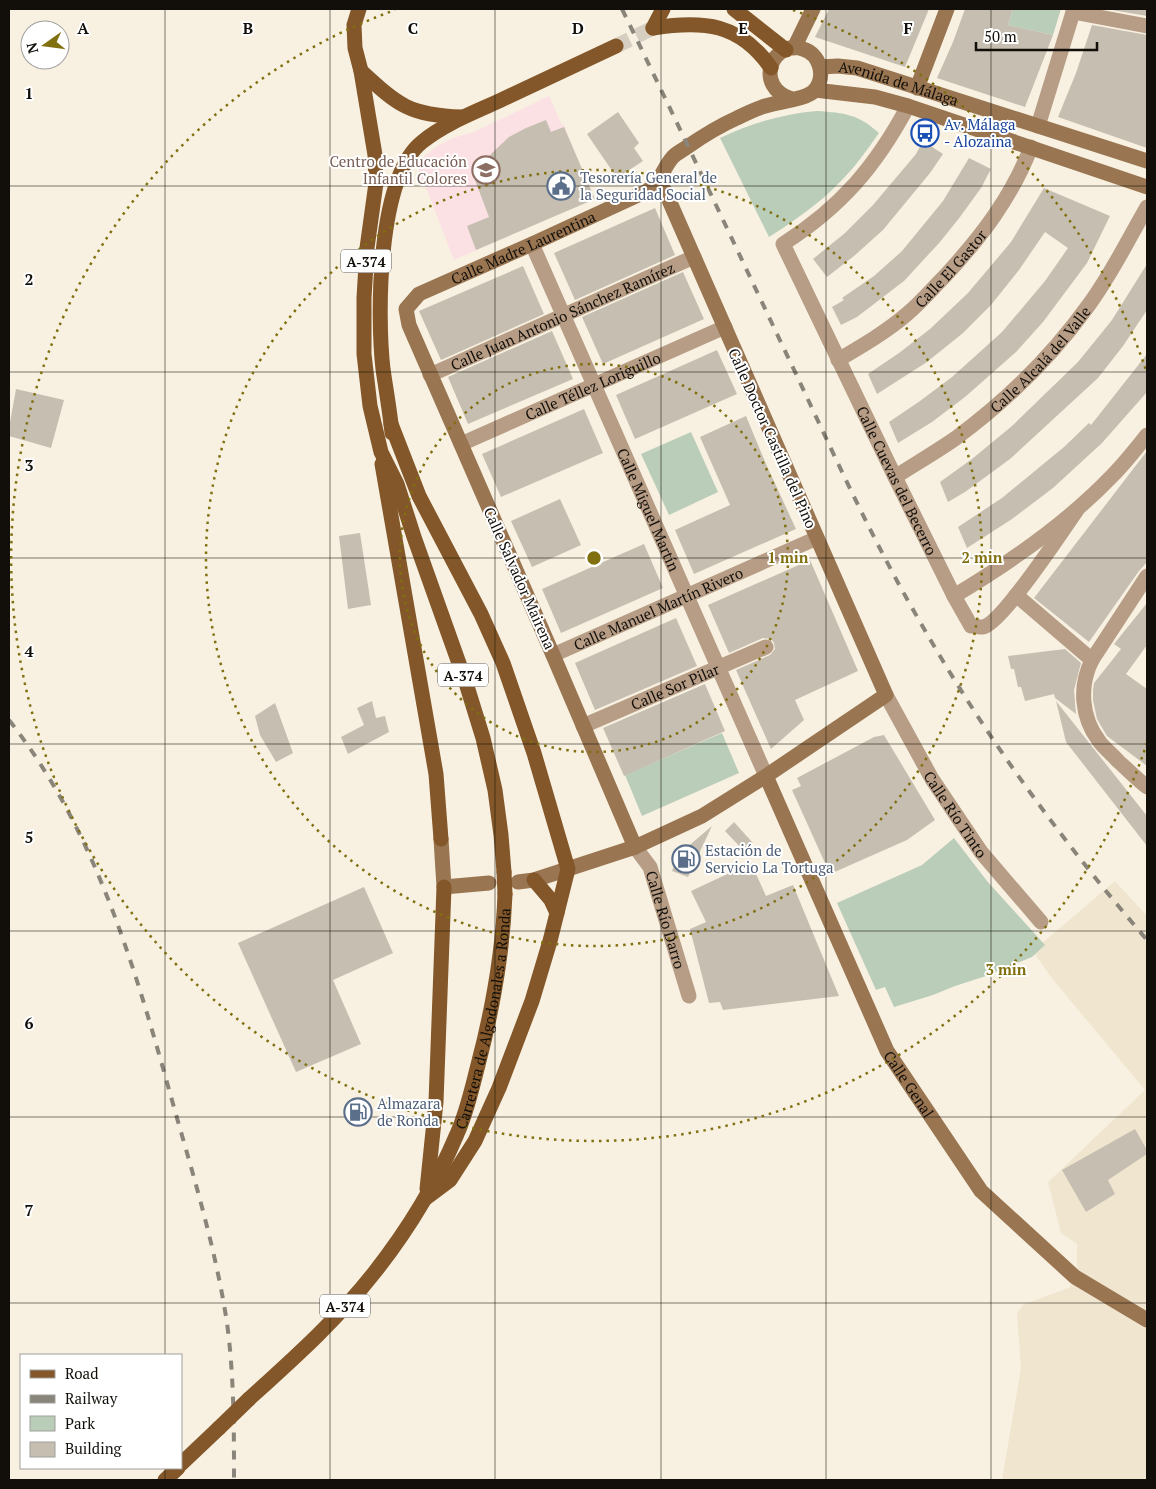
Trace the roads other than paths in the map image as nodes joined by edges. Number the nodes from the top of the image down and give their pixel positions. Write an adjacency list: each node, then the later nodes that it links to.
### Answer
1 (359, 9): 12 (main road, Carretera de Algodonales a Ronda)
2 (663, 9): 11 (main road)
3 (734, 9): 9 (main road)
4 (813, 9): 9 (main road)
5 (947, 9): 14 (main road)
6 (1074, 11): 7 (street); 20 (street)
7 (1147, 26)
8 (616, 46): 19 (main road, Carretera de Algodonales a Ronda)
9 (790, 49): 10 (main road); 11 (main road)
10 (820, 67): 14 (main road, Avenida de Málaga); 15 (main road)
11 (771, 68): 13 (main road)
12 (362, 71): 19 (main road); 37 (main road, Carretera de Algodonales a Ronda / A-374)
13 (773, 85): 16 (main road); 18 (main road)
14 (917, 88): 20 (main road, Avenida de Málaga)
15 (815, 90): 16 (main road); 17 (main road, Avenida de Málaga)
16 (792, 98): 18 (main road, Calle Madre Laurentina)
17 (908, 106): 21 (main road, Avenida de Málaga); 31 (street, Calle Cuevas del Becerro)
18 (763, 107): 23 (main road, Calle Madre Laurentina)
19 (464, 117): 34 (main road, Carretera de Algodonales a Ronda / A-374)
20 (1038, 126): 22 (main road, Avenida de Málaga)
21 (1031, 147): 24 (main road, Avenida de Málaga); 31 (street, Calle El Gastor)
22 (1147, 161)
23 (656, 185): 26 (main road, Calle Madre Laurentina); 27 (main road, Calle Doctor Castilla del Pino)
24 (1147, 187)
25 (1147, 207): 38 (street, Calle Alcalá del Valle)
26 (532, 244): 28 (main road, Calle Madre Laurentina); 29 (street, Calle Miguel Martín)
27 (694, 257): 29 (street, Calle Juan Antonio Sánchez Ramírez); 30 (main road, Calle Doctor Castilla del Pino)
28 (406, 309): 32 (main road, Calle Salvador Mairena)
29 (563, 314): 32 (street, Calle Juan Antonio Sánchez Ramírez); 33 (street, Calle Miguel Martín)
30 (725, 327): 33 (street, Calle Téllez Loriguillo); 41 (main road, Calle Doctor Castilla del Pino)
31 (838, 360): 38 (street, Calle Cuevas del Becerro)
32 (430, 375): 36 (main road, Calle Salvador Mairena)
33 (594, 386): 36 (street, Calle Téllez Loriguillo); 45 (street, Calle Miguel Martín)
34 (391, 424): 39 (main road, Carretera de Algodonales a Ronda / A-374); 56 (main road)
35 (1147, 435): 40 (street)
36 (461, 444): 48 (main road, Calle Salvador Mairena)
37 (380, 452): 39 (main road, Carretera de Algodonales a Ronda / A-374); 60 (main road)
38 (895, 477): 46 (street, Calle Cuevas del Becerro)
39 (397, 484): 64 (main road, Carretera de Algodonales a Ronda / A-374, bridge)
40 (1076, 510): 44 (street); 46 (street)
41 (818, 538): 45 (street, Calle Manuel Martín Rivero); 51 (main road, Calle Doctor Castilla del Pino)
42 (1147, 576): 43 (street)
43 (1142, 594): 49 (street)
44 (1016, 595): 46 (street, Calle Cuevas del Becerro); 49 (street)
45 (687, 596): 48 (street, Calle Manuel Martín Rivero); 50 (street, Calle Miguel Martín)
46 (954, 596)
47 (766, 646): 50 (street, Calle Sor Pilar)
48 (553, 655): 52 (main road, Calle Salvador Mairena)
49 (1092, 660): 54 (street)
50 (719, 667): 52 (street, Calle Sor Pilar); 53 (street, Calle Miguel Martín)
51 (886, 695): 53 (main road); 62 (street, Calle Río Tinto)
52 (583, 726): 55 (main road, Calle Salvador Mairena)
53 (766, 776): 55 (main road); 65 (main road, Calle Genal)
54 (1147, 787)
55 (635, 847): 56 (main road); 63 (street, Calle Río Darro)
56 (568, 870): 57 (main road); 61 (main road)
57 (534, 880): 58 (main road); 61 (main road)
58 (518, 882)
59 (488, 883): 60 (main road)
60 (444, 888): 64 (main road)
61 (557, 913): 64 (main road)
62 (1041, 922)
63 (689, 996)
64 (426, 1198): 66 (main road, Carretera de Algodonales a Ronda / A-374, bridge)
65 (1147, 1320)
66 (182, 1463)
67 (177, 1469): 68 (main road)
68 (165, 1480)

